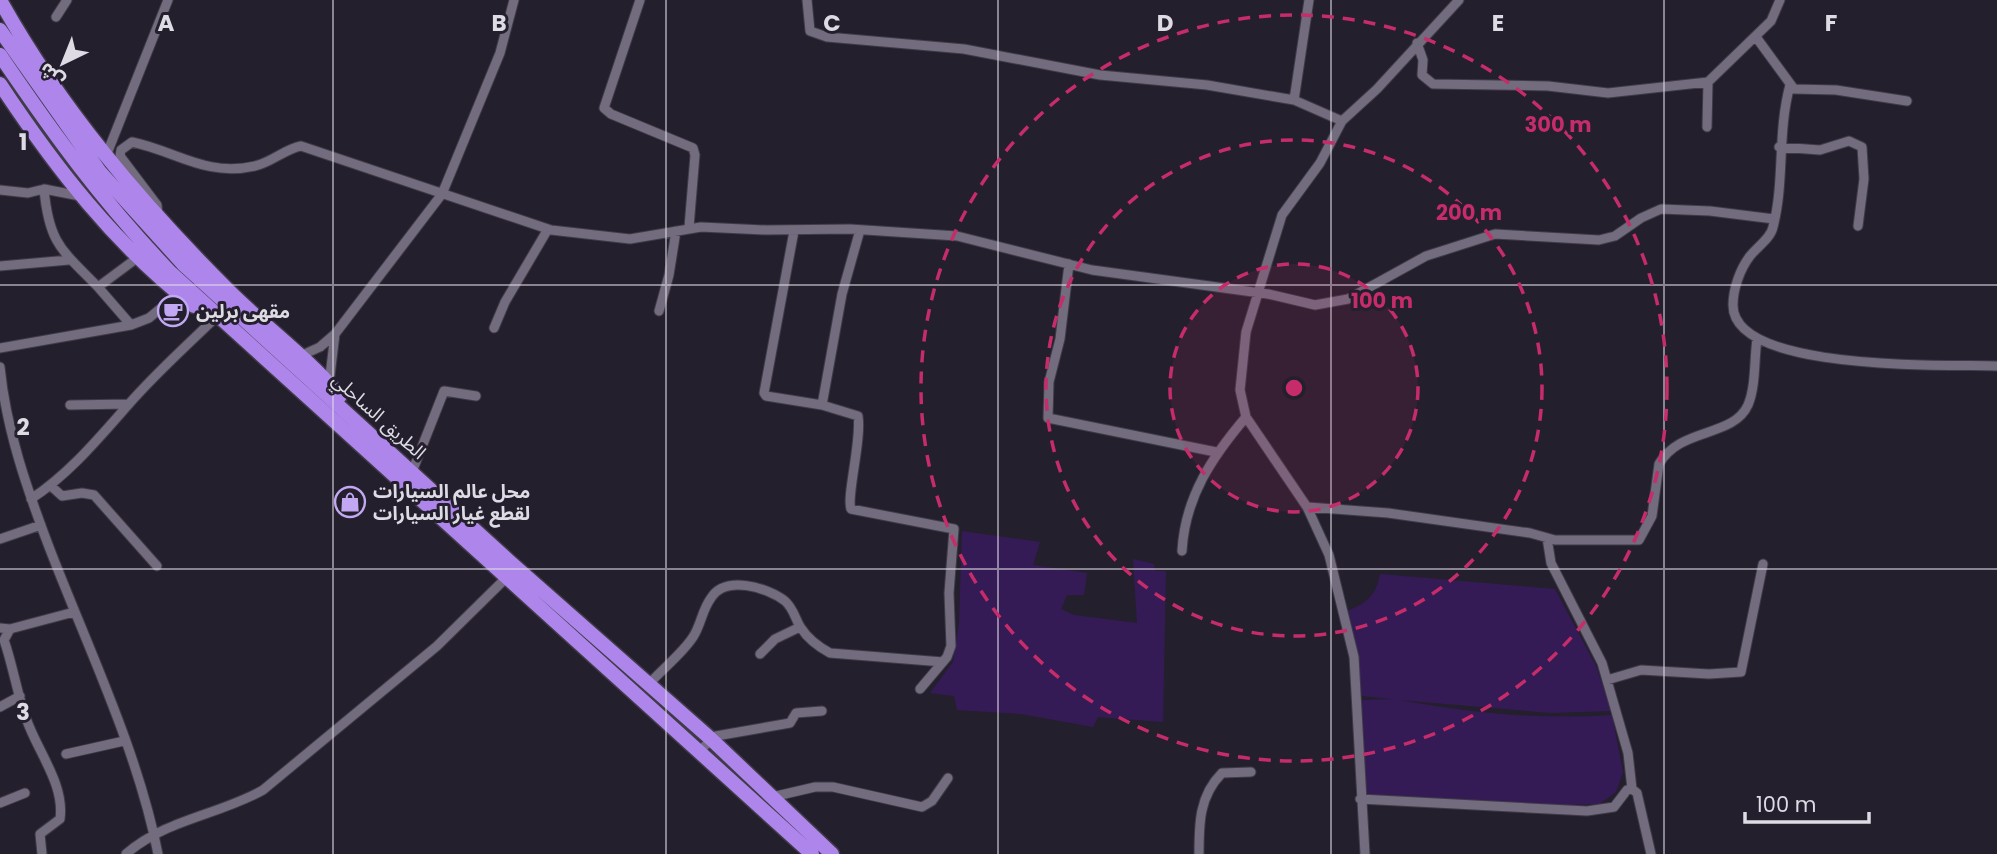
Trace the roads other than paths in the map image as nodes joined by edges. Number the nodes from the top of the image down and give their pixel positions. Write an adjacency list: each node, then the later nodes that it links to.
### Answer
1 (0, 0): 24 (highway)
2 (67, 0): 10 (street)
3 (168, 0): 24 (street)
4 (514, 0): 27 (street)
5 (640, 0): 32 (street)
6 (807, 0): 19 (street)
7 (1309, 0): 19 (street)
8 (1459, 0): 13 (street)
9 (1780, 0): 12 (street)
10 (56, 17)
11 (0, 30): 15 (highway, الطريق الساحلي)
12 (1756, 37): 16 (street); 18 (street)
13 (1417, 43): 16 (street); 21 (street)
14 (0, 55): 15 (highway, الطريق الساحلي)
15 (22, 75): 48 (highway, الطريق الساحلي); 61 (highway, الطريق الساحلي)
16 (1708, 82): 22 (street)
17 (0, 84): 28 (highway)
18 (1790, 85): 20 (street); 23 (street)
19 (1294, 100): 21 (street)
20 (1907, 101)
21 (1342, 121): 43 (street)
22 (1707, 127)
23 (1779, 147): 30 (street); 31 (street)
24 (106, 156): 29 (highway)
25 (44, 189): 26 (street); 28 (street); 38 (street)
26 (0, 190)
27 (442, 194): 29 (street); 33 (street); 49 (street)
28 (80, 196): 37 (highway)
29 (158, 216): 52 (highway)
30 (1774, 219): 43 (street); 50 (street)
31 (1858, 226)
32 (689, 227): 35 (street); 36 (street)
33 (548, 229): 35 (street); 47 (street)
34 (860, 230): 36 (street); 39 (street); 60 (street)
35 (676, 231): 44 (street)
36 (794, 231): 60 (street)
37 (137, 258): 41 (street); 42 (highway)
38 (69, 260): 40 (street); 41 (street)
39 (1069, 264): 43 (street); 63 (street)
40 (0, 266)
41 (98, 287): 46 (street)
42 (178, 294): 45 (highway); 46 (street)
43 (1258, 294): 62 (street)
44 (659, 311)
45 (212, 321): 48 (highway); 58 (street)
46 (131, 325): 51 (street)
47 (494, 328)
48 (232, 331): 74 (highway, الطريق الساحلي)
49 (335, 334): 52 (street); 55 (street)
50 (1756, 339): 53 (street); 69 (street)
51 (0, 348)
52 (300, 356): 55 (highway)
53 (1997, 366)
54 (0, 367): 57 (street)
55 (329, 384): 61 (highway)
56 (476, 396): 64 (street)
57 (2, 402): 66 (street)
58 (129, 404): 59 (street); 65 (street)
59 (70, 405)
60 (822, 405): 79 (street)
61 (346, 411): 64 (highway, الطريق الساحلي)
62 (1246, 417): 63 (street); 67 (street)
63 (1216, 452): 71 (street)
64 (412, 472): 81 (highway, الطريق الساحلي)
65 (51, 486): 66 (street); 73 (street)
66 (31, 499): 68 (street)
67 (1307, 508): 69 (street); 95 (street)
68 (41, 525): 70 (street); 75 (street)
69 (1547, 538): 80 (street)
70 (0, 539)
71 (1182, 551)
72 (1763, 564): 80 (street)
73 (157, 566)
74 (505, 579): 88 (highway, الطريق الساحلي); 98 (street)
75 (74, 612): 77 (street); 87 (street)
76 (800, 627): 78 (street); 79 (street); 81 (street)
77 (5, 629): 83 (street)
78 (760, 654)
79 (943, 662): 82 (street)
80 (1607, 680): 92 (street)
81 (648, 685): 86 (highway, الطريق الساحلي)
82 (920, 689)
83 (20, 696): 84 (street); 99 (street)
84 (0, 707)
85 (822, 711): 86 (street)
86 (710, 739): 88 (street); 94 (highway, الطريق الساحلي)
87 (124, 741): 89 (street); 98 (street)
88 (699, 751): 97 (highway, الطريق الساحلي)
89 (66, 754)
90 (1251, 772): 104 (street)
91 (948, 778): 94 (street)
92 (1632, 789): 95 (street); 106 (street)
93 (25, 793): 96 (street)
94 (772, 797): 97 (highway, الطريق الساحلي)
95 (1360, 799): 105 (street)
96 (0, 803)
97 (783, 818): 102 (highway, الطريق الساحلي); 103 (highway, الطريق الساحلي)
98 (154, 833): 100 (street); 101 (street)
99 (42, 854)
100 (126, 854)
101 (158, 854)
102 (812, 854)
103 (832, 854)
104 (1199, 854)
105 (1365, 854)
106 (1651, 854)

